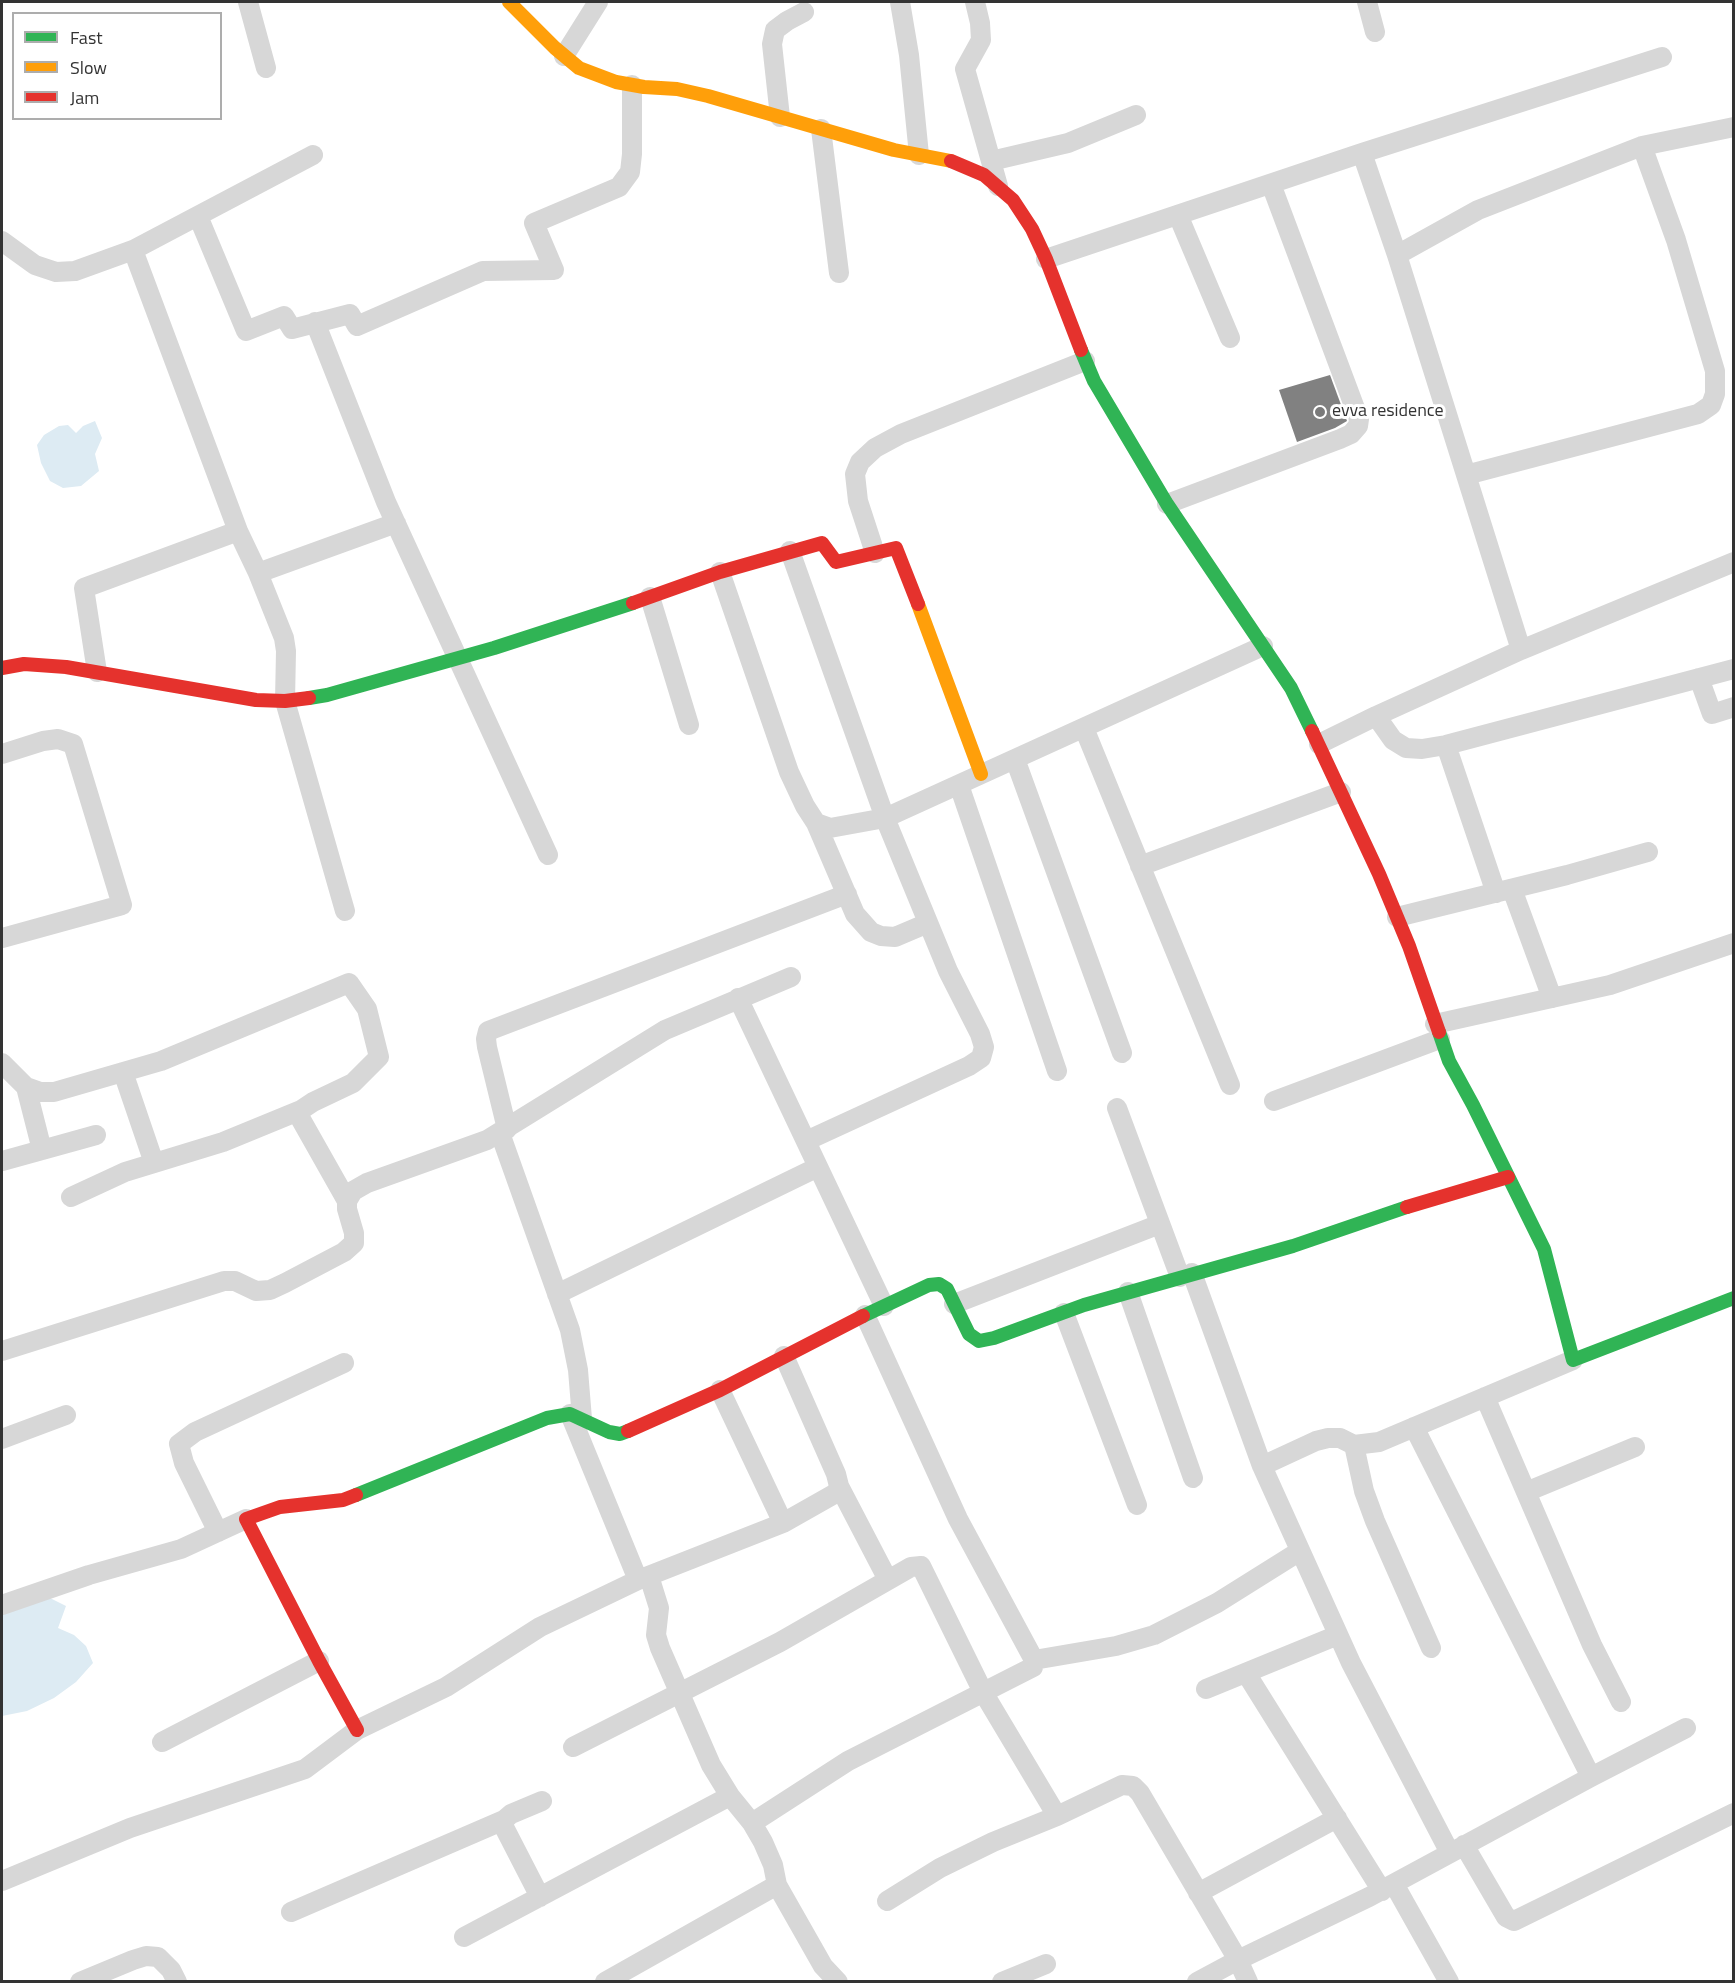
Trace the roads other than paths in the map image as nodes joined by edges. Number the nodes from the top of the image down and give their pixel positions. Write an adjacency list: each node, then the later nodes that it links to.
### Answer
1 (248, 2): 11 (street)
2 (509, 2): 9 (street)
3 (598, 2): 9 (street)
4 (900, 2): 20 (street)
5 (975, 2): 21 (street)
6 (1367, 2): 8 (street)
7 (804, 12): 14 (street)
8 (1375, 32)
9 (564, 56): 12 (street)
10 (1662, 57): 18 (street)
11 (266, 68)
12 (632, 85): 14 (street); 31 (street)
13 (1136, 115): 21 (street)
14 (780, 117): 16 (street)
15 (1734, 127): 17 (street)
16 (821, 129): 20 (street); 30 (street)
17 (1642, 146): 28 (street); 34 (street)
18 (1362, 153): 22 (street); 28 (street)
19 (313, 155): 25 (street)
20 (919, 155): 23 (street)
21 (991, 161): 23 (street)
22 (1271, 184): 24 (street); 35 (street)
23 (998, 186): 29 (street)
24 (1178, 215): 29 (street); 32 (street)
25 (198, 216): 27 (street); 31 (street)
26 (2, 241): 27 (street)
27 (133, 250): 37 (street)
28 (1397, 255): 34 (street)
29 (1046, 259): 33 (street)
30 (839, 273)
31 (315, 322): 36 (street)
32 (1230, 338)
33 (1085, 361): 35 (street); 39 (street)
34 (1466, 475): 45 (street)
35 (1167, 504): 44 (street)
36 (396, 523): 42 (street); 46 (street)
37 (238, 531): 42 (street); 49 (street)
38 (790, 551): 39 (street); 41 (street); 63 (street)
39 (875, 553): 60 (street)
40 (1734, 562): 45 (street)
41 (720, 572): 43 (street); 64 (street)
42 (258, 573): 51 (street)
43 (650, 597): 46 (street); 54 (street)
44 (1263, 646): 55 (street); 56 (street)
45 (1521, 650): 53 (street)
46 (457, 658): 51 (street); 66 (street)
47 (2, 668): 49 (street)
48 (1734, 669): 50 (street)
49 (97, 672): 51 (street)
50 (1699, 678): 52 (street); 57 (street)
51 (285, 701): 70 (street)
52 (1734, 707)
53 (1376, 716): 56 (street); 57 (street)
54 (689, 725)
55 (1084, 728): 59 (street); 67 (street)
56 (1319, 744): 62 (street)
57 (1446, 745): 68 (street)
58 (2, 754): 73 (street)
59 (1015, 759): 60 (street); 79 (street)
60 (981, 774): 61 (street)
61 (959, 784): 63 (street); 81 (street)
62 (1341, 792): 67 (street); 71 (street)
63 (885, 818): 64 (street); 72 (street)
64 (816, 823): 69 (street)
65 (1648, 852): 68 (street)
66 (548, 855)
67 (1140, 866): 83 (street)
68 (1504, 891): 71 (street); 77 (street)
69 (847, 894): 72 (street); 88 (street)
70 (345, 911)
71 (1397, 917): 78 (street)
72 (928, 923): 90 (street)
73 (2, 938)
74 (1734, 943): 77 (street)
75 (790, 977): 76 (street)
76 (738, 998): 88 (street); 90 (street)
77 (1552, 998): 78 (street)
78 (1437, 1031): 85 (street); 95 (street)
79 (1122, 1053)
80 (2, 1063): 84 (street)
81 (1057, 1071)
82 (123, 1072): 84 (street); 87 (street); 93 (street)
83 (1230, 1085)
84 (26, 1087): 91 (street)
85 (1274, 1101)
86 (1117, 1108): 98 (street)
87 (302, 1110): 93 (street); 97 (street)
88 (503, 1131): 97 (street); 101 (street)
89 (96, 1135): 91 (street)
90 (806, 1141): 94 (street)
91 (42, 1150): 92 (street)
92 (2, 1161)
93 (154, 1164): 96 (street)
94 (818, 1167): 101 (street); 104 (street)
95 (1508, 1177): 99 (street); 109 (street)
96 (71, 1197)
97 (347, 1201): 107 (street)
98 (1160, 1224): 99 (street); 103 (street)
99 (1186, 1275): 100 (street); 119 (street)
100 (1128, 1292): 105 (street); 120 (street)
101 (557, 1294): 114 (street)
102 (1734, 1298): 109 (street)
103 (954, 1304): 104 (street); 105 (street)
104 (884, 1306): 106 (street)
105 (1064, 1313): 123 (street)
106 (865, 1315): 108 (street); 133 (street)
107 (2, 1351)
108 (784, 1356): 111 (street); 121 (street)
109 (1573, 1360): 112 (street)
110 (344, 1364): 126 (street)
111 (720, 1390): 114 (street); 125 (street)
112 (1485, 1397): 115 (street); 122 (street)
113 (66, 1415): 116 (street)
114 (576, 1416): 124 (street); 128 (street)
115 (1414, 1427): 117 (street); 144 (street)
116 (2, 1439)
117 (1354, 1445): 119 (street); 132 (street)
118 (1635, 1447): 122 (street)
119 (1262, 1466): 127 (street)
120 (1193, 1478)
121 (839, 1486): 125 (street); 129 (street)
122 (1526, 1492): 139 (street)
123 (1137, 1505)
124 (246, 1519): 126 (street); 134 (street)
125 (783, 1523): 128 (street)
126 (218, 1532): 130 (street)
127 (1300, 1551): 131 (street); 133 (street)
128 (643, 1578): 138 (street); 141 (street)
129 (888, 1580): 137 (street); 138 (street)
130 (2, 1605)
131 (1338, 1635): 135 (street); 152 (street)
132 (1431, 1648)
133 (1034, 1660): 137 (street)
134 (319, 1661): 141 (street); 142 (street)
135 (1246, 1672): 136 (street); 149 (street)
136 (1206, 1689)
137 (983, 1692): 148 (street); 151 (street)
138 (680, 1693): 143 (street); 145 (street)
139 (1621, 1702)
140 (1686, 1728): 144 (street)
141 (357, 1730): 153 (street)
142 (162, 1742)
143 (573, 1747)
144 (1591, 1777): 152 (street)
145 (730, 1796): 151 (street); 157 (street)
146 (542, 1801): 150 (street)
147 (1734, 1813): 152 (street)
148 (1057, 1816): 156 (street); 158 (street)
149 (1337, 1818): 155 (street); 156 (street)
150 (504, 1820): 157 (street); 159 (street)
151 (752, 1823): 154 (street)
152 (1457, 1849): 155 (street)
153 (2, 1881)
154 (777, 1885): 163 (street); 166 (street)
155 (1388, 1887): 161 (street); 170 (street)
156 (1198, 1893): 161 (street)
157 (540, 1897): 160 (street)
158 (887, 1901)
159 (291, 1912)
160 (464, 1937)
161 (1238, 1959): 168 (street); 169 (street)
162 (1046, 1964): 167 (street)
163 (833, 1980)
164 (80, 1982): 165 (street)
165 (177, 1982)
166 (605, 1982)
167 (1002, 1982)
168 (1197, 1982)
169 (1248, 1982)
170 (1449, 1982)

